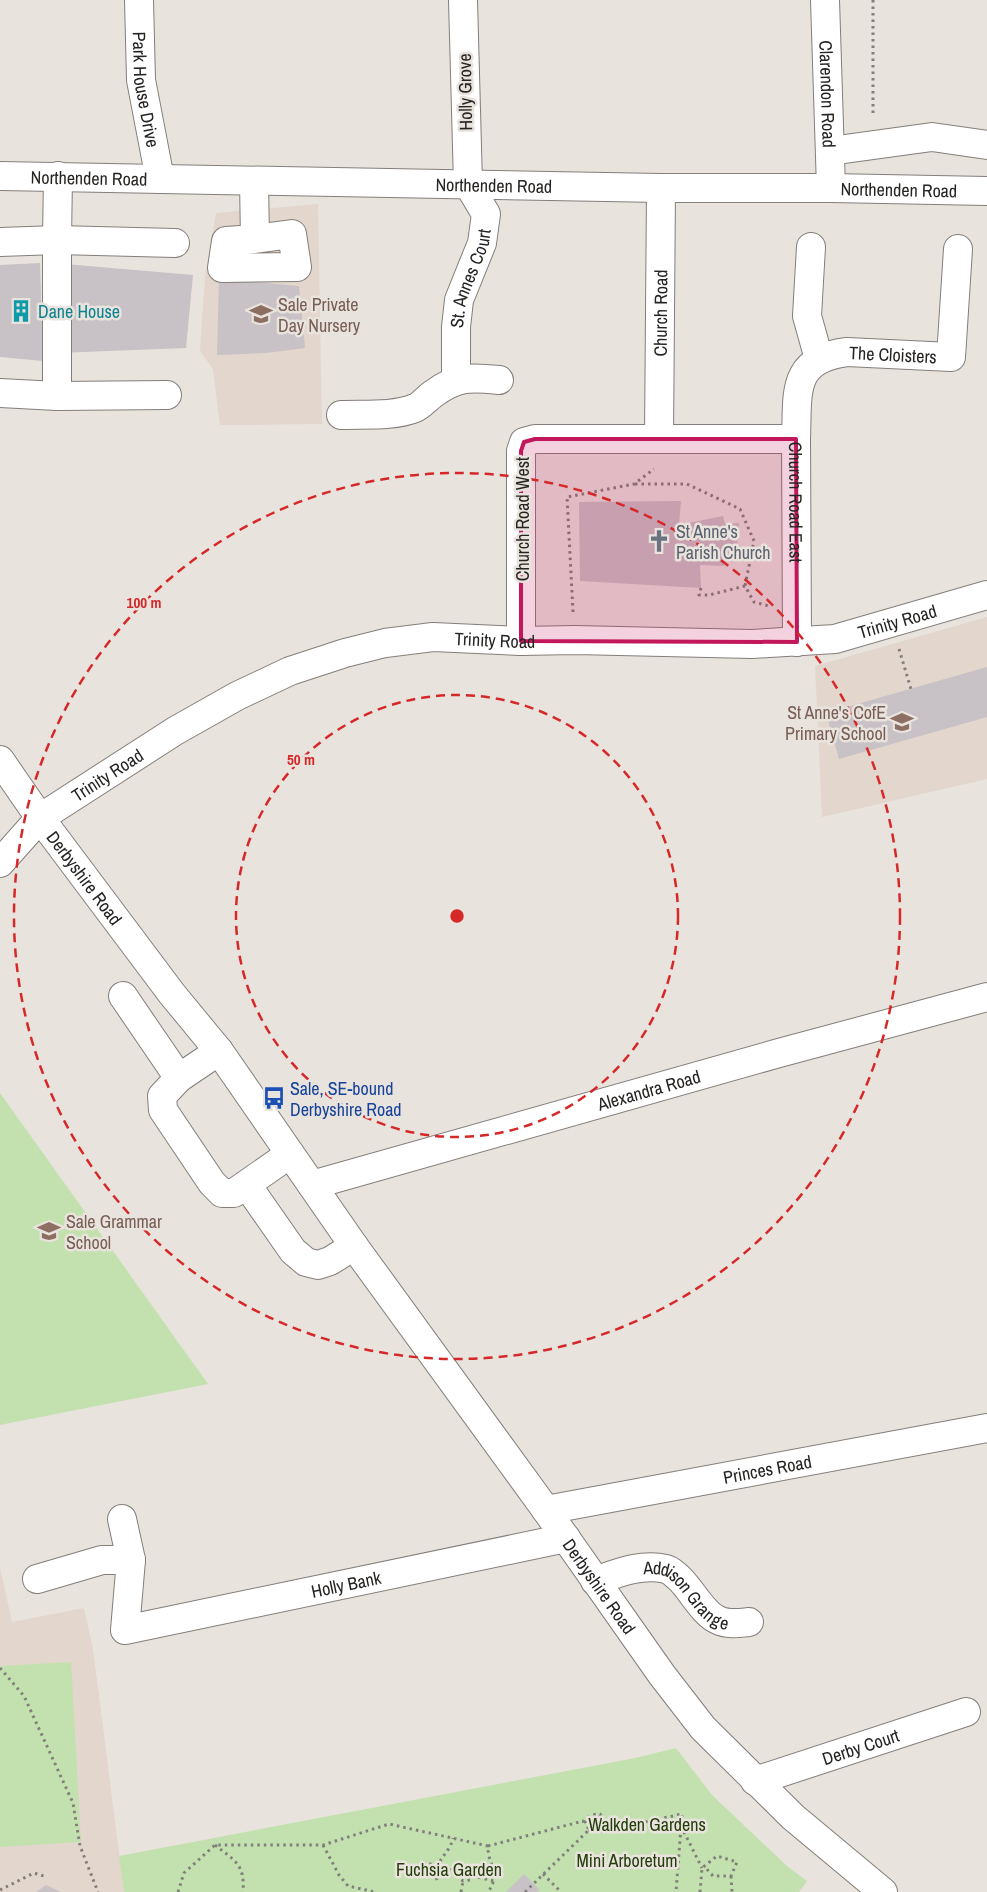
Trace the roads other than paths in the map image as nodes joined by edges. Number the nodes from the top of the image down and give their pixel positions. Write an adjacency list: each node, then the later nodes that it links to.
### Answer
1 (139, 0): 8 (street, Park House Drive)
2 (463, 0): 10 (street, Holly Grove)
3 (824, 0): 5 (street, Clarendon Road)
4 (987, 145): 5 (street)
5 (830, 152): 12 (street, Clarendon Road)
6 (0, 176): 7 (street, Northenden Road)
7 (58, 176): 8 (street, Northenden Road); 15 (street)
8 (160, 179): 9 (street, Northenden Road)
9 (254, 181): 10 (street, Northenden Road); 14 (street)
10 (468, 184): 11 (street, Northenden Road); 21 (street, St. Annes Court)
11 (661, 188): 12 (street, Northenden Road); 27 (street, Church Road)
12 (831, 188): 13 (street, Northenden Road)
13 (987, 191)
14 (255, 239)
15 (56, 240): 16 (street); 17 (street); 25 (street)
16 (0, 242)
17 (175, 243)
18 (811, 247): 20 (street)
19 (958, 249): 20 (street, The Cloisters)
20 (819, 359): 28 (street)
21 (456, 380): 22 (street); 26 (street)
22 (499, 380)
23 (0, 393): 25 (street)
24 (167, 395): 25 (street)
25 (57, 396)
26 (341, 415)
27 (659, 438): 28 (street, Church Road East); 30 (street, Church Road West)
28 (796, 439): 31 (street, Church Road East)
29 (987, 594): 31 (street, Trinity Road)
30 (521, 641): 31 (street, Trinity Road); 33 (street, Trinity Road)
31 (797, 642)
32 (0, 760): 33 (street, Derbyshire Road)
33 (40, 818): 34 (street, Trinity Road); 35 (street, Derbyshire Road)
34 (0, 863)
35 (172, 994): 38 (street); 39 (street, Derbyshire Road)
36 (123, 996): 38 (street)
37 (987, 998): 43 (street, Alexandra Road)
38 (138, 1019): 40 (street)
39 (219, 1051): 40 (street); 41 (street, Derbyshire Road)
40 (179, 1078): 42 (street)
41 (290, 1154): 42 (street); 43 (street, Derbyshire Road)
42 (247, 1185): 44 (street)
43 (312, 1185): 44 (street, Derbyshire Road)
44 (354, 1246): 46 (street, Derbyshire Road)
45 (987, 1428): 46 (street, Princes Road)
46 (546, 1510): 48 (street, Derbyshire Road)
47 (122, 1519): 49 (street)
48 (566, 1538): 49 (street, Holly Bank); 51 (street, Derbyshire Road)
49 (131, 1560): 50 (street)
50 (37, 1578)
51 (595, 1581): 52 (street, Addison Grange); 54 (street, Derbyshire Road)
52 (749, 1622)
53 (966, 1712): 54 (street, Derby Court)
54 (755, 1782): 55 (street, Derbyshire Road)
55 (883, 1892)

